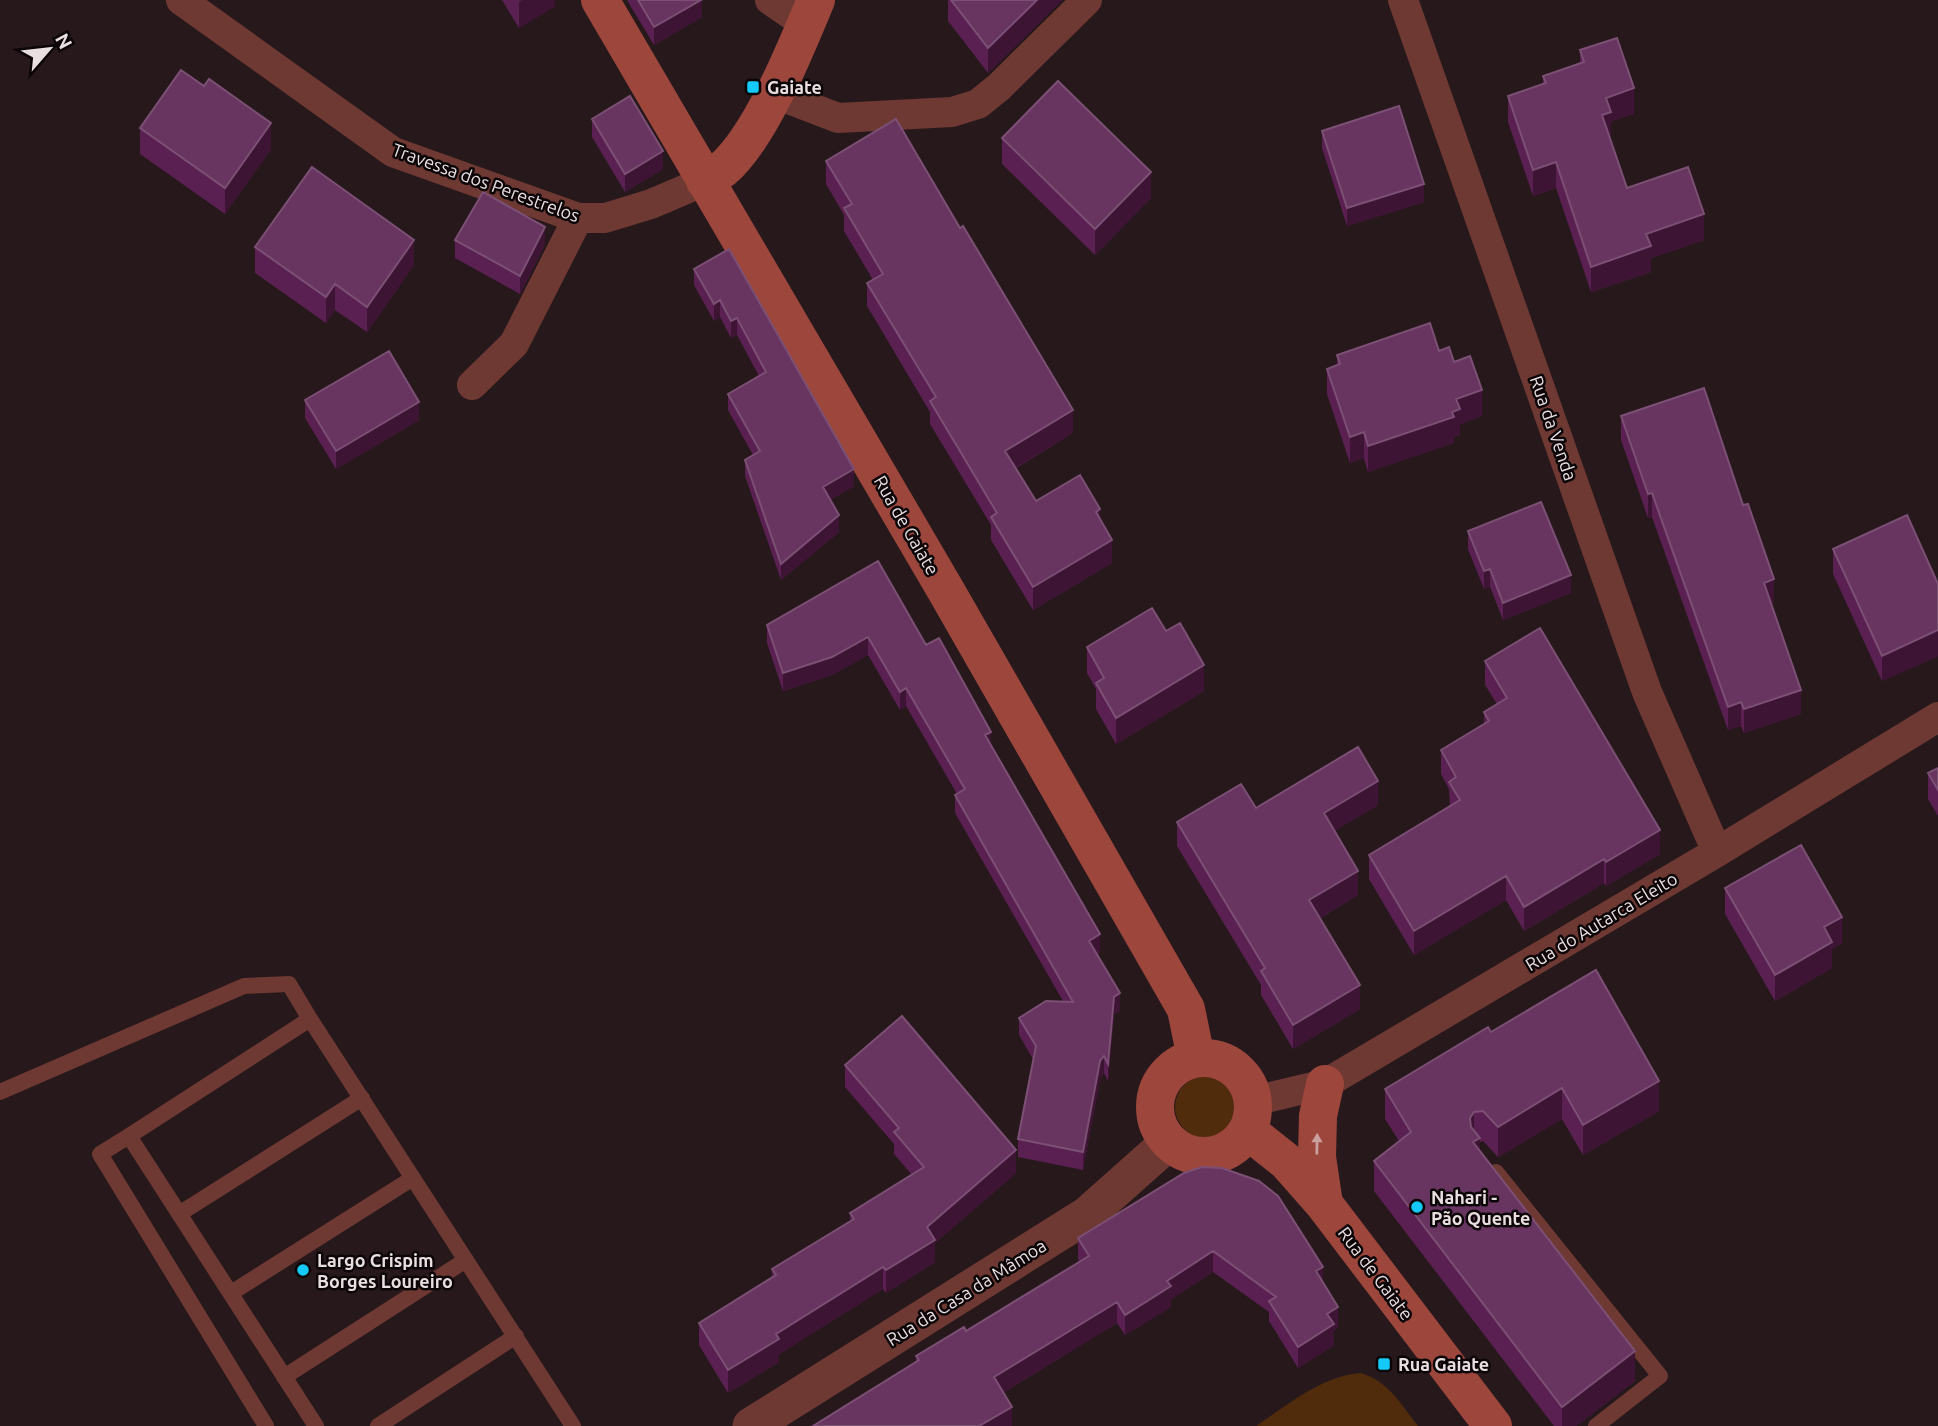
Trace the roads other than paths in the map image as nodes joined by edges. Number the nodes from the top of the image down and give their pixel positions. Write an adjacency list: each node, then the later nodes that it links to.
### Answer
1 (181, 0): 9 (street, Travessa dos Perestrelos)
2 (600, 0): 8 (main road, Rua de Gaiate)
3 (770, 0): 6 (street)
4 (1087, 0): 7 (street)
5 (1403, 0): 12 (street, Rua da Venda)
6 (811, 12): 7 (main road)
7 (773, 93): 8 (main road)
8 (705, 181): 9 (street, Travessa dos Perestrelos); 14 (main road, Rua de Gaiate)
9 (578, 218): 10 (street)
10 (472, 385)
11 (1938, 717): 12 (street, Rua do Autarca Eleito)
12 (1717, 852): 15 (street, Rua do Autarca Eleito)
13 (310, 1019): 16 (lane); 17 (lane); 19 (lane)
14 (1196, 1058): 18 (main road, Rua de Gaiate); 20 (main road)
15 (1325, 1084): 18 (street, Rua do Autarca Eleito); 23 (main road, one-way to 15)
16 (0, 1092)
17 (362, 1098): 22 (lane); 24 (lane)
18 (1251, 1116): 20 (main road); 23 (main road, Rua de Gaiate)
19 (129, 1136): 24 (lane); 29 (lane)
20 (1169, 1142): 33 (street, Rua da Casa da Mâmoa)
21 (1488, 1162): 35 (lane)
22 (414, 1178): 25 (lane); 26 (lane)
23 (1324, 1204): 34 (main road, Rua de Gaiate)
24 (179, 1214): 26 (lane)
25 (466, 1260): 27 (lane); 28 (lane)
26 (231, 1293): 28 (lane)
27 (516, 1336): 31 (lane); 32 (lane)
28 (284, 1377): 30 (lane)
29 (265, 1426)
30 (316, 1426)
31 (378, 1426)
32 (572, 1426)
33 (751, 1426)
34 (1493, 1426)
35 (1596, 1426)

